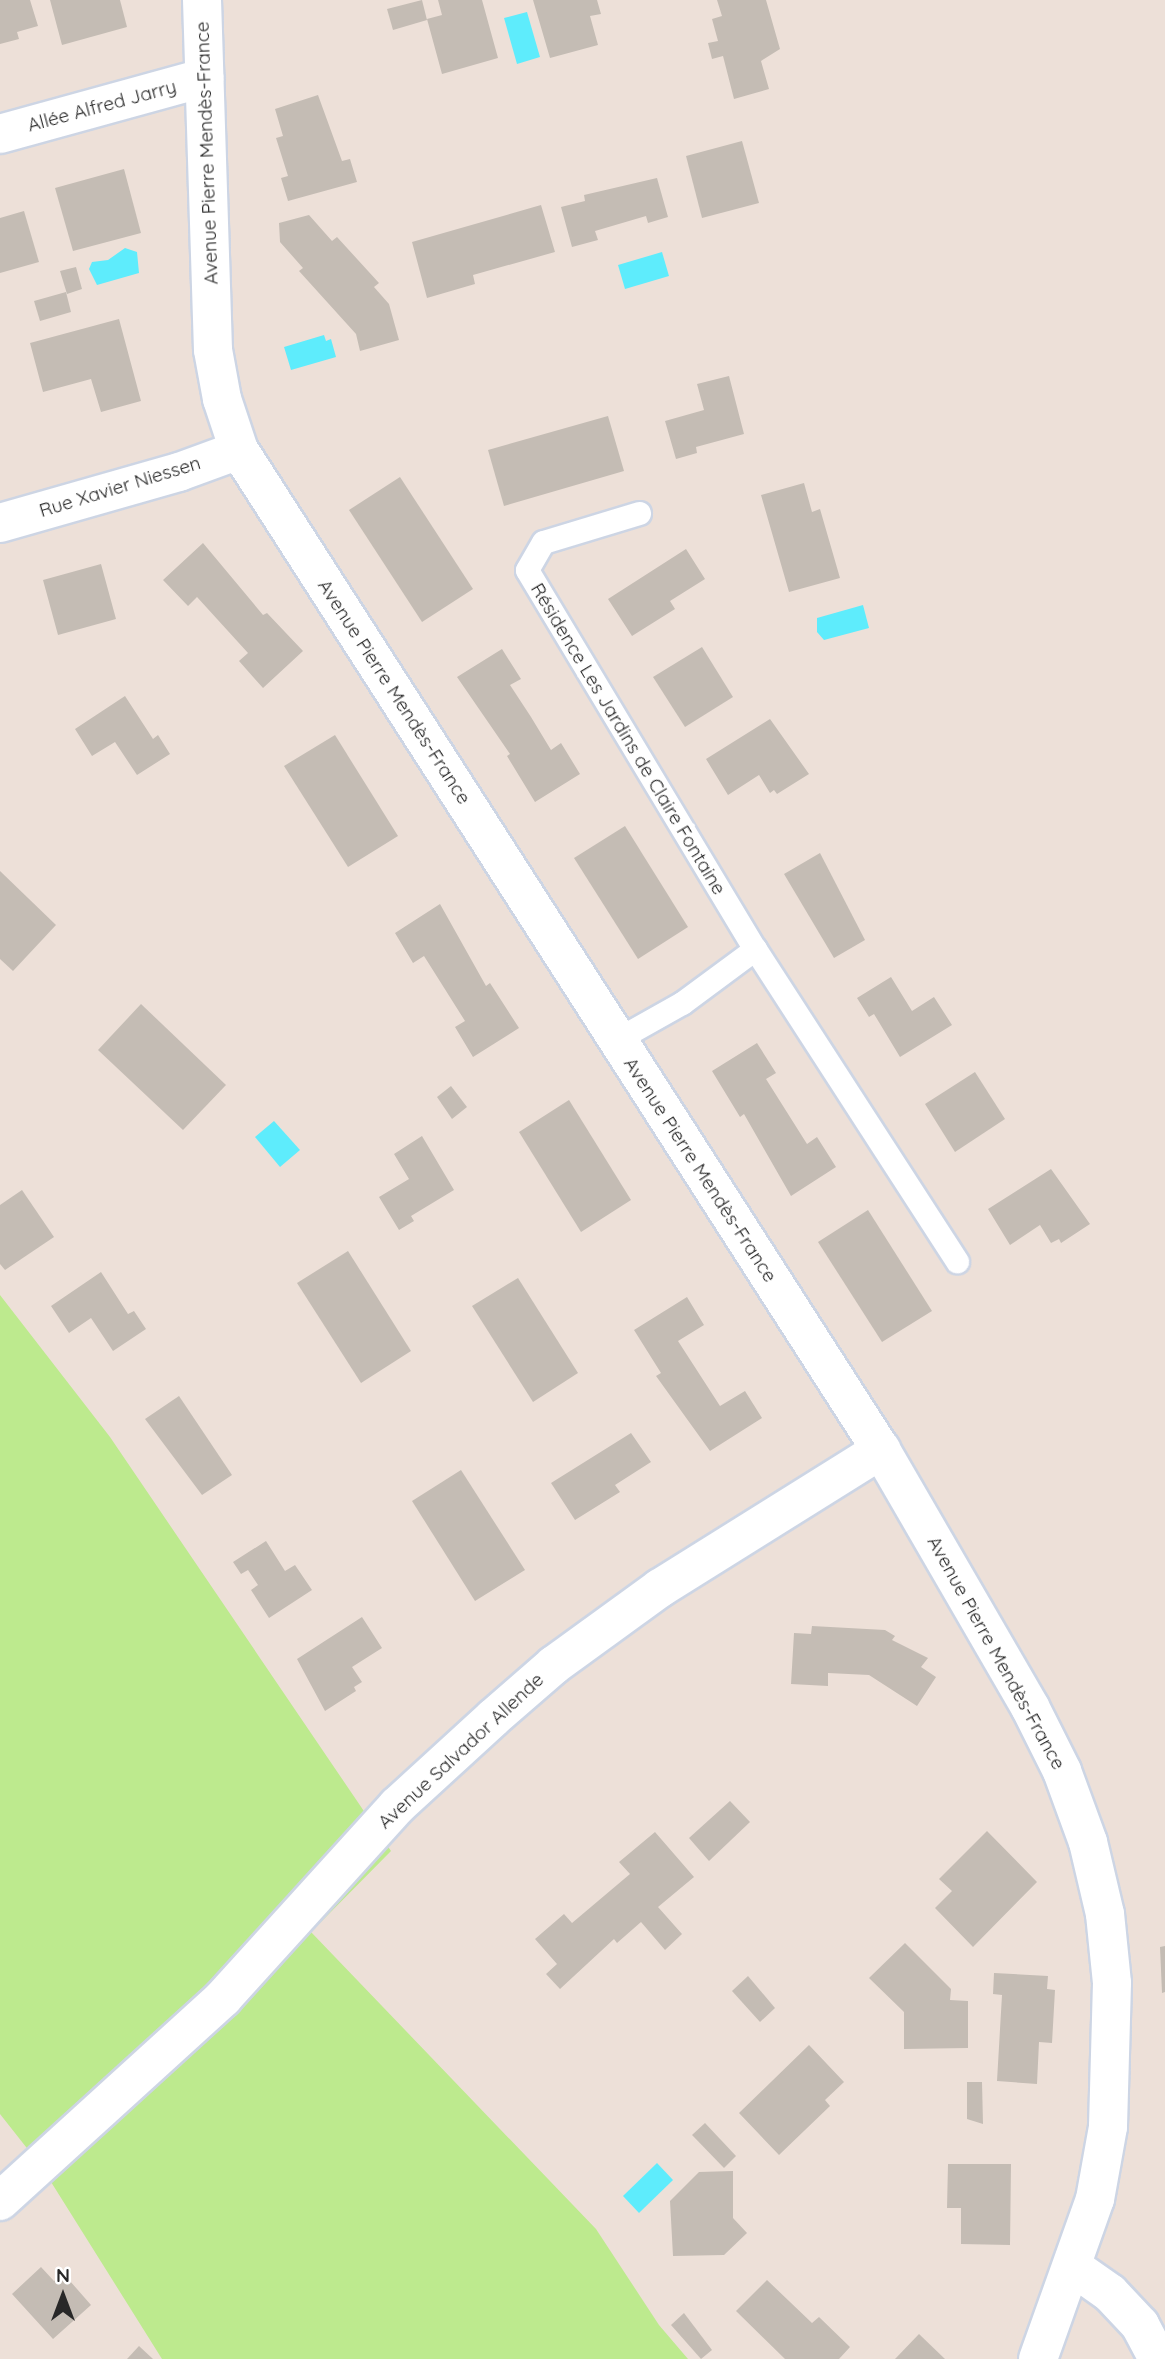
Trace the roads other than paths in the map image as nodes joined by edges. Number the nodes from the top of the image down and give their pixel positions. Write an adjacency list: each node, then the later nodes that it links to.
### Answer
1 (202, 0): 2 (street, Avenue Pierre Mendès-France)
2 (204, 78): 3 (street, Allée Alfred Jarry); 4 (street, Avenue Pierre Mendès-France)
3 (0, 134)
4 (239, 450): 6 (street, Rue Xavier Niessen); 8 (street, Avenue Pierre Mendès-France)
5 (639, 513): 7 (lane, Résidence Les Jardins de Claire Fontaine)
6 (0, 523)
7 (755, 949): 8 (lane); 9 (lane, Résidence Les Jardins de Claire Fontaine)
8 (617, 1040): 10 (street, Avenue Pierre Mendès-France)
9 (957, 1261)
10 (881, 1450): 11 (street, Avenue Salvador Allende); 12 (street, Avenue Pierre Mendès-France)
11 (0, 2201)
12 (1073, 2267): 13 (street, Avenue Pierre Mendès-France); 14 (street)
13 (1038, 2359)
14 (1158, 2359)

